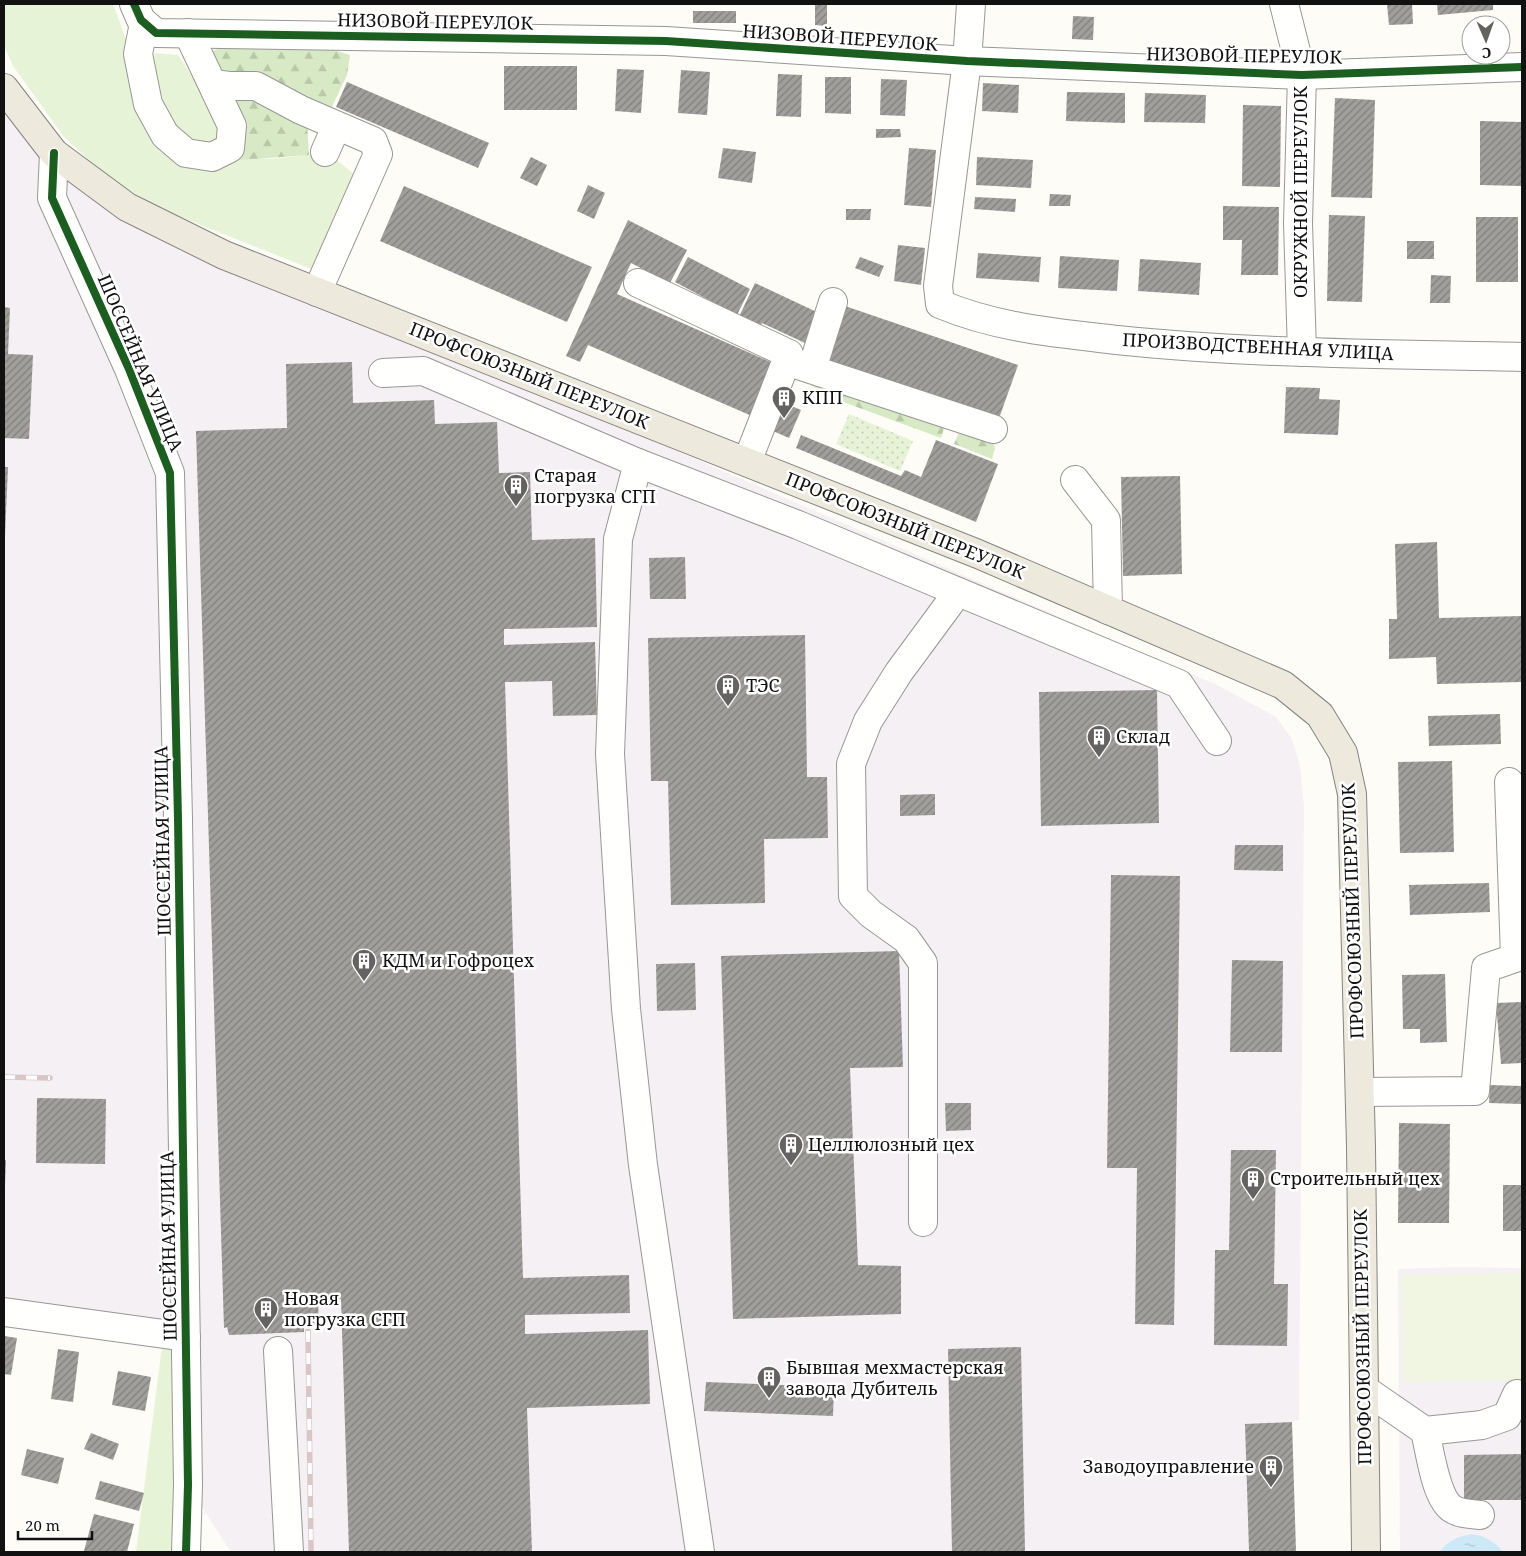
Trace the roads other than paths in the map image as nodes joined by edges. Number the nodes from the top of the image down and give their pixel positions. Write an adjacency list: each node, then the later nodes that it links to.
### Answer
1 (971, 4): 5 (street, ПРОИЗВОДСТВЕННАЯ УЛИЦА)
2 (1284, 4): 7 (street, ОКРУЖНОЙ ПЕРЕУЛОК)
3 (145, 20): 4 (street, НИЗОВОЙ ПЕРЕУЛОК); 8 (street)
4 (188, 33): 5 (street, НИЗОВОЙ ПЕРЕУЛОК); 8 (street)
5 (967, 61): 7 (street, НИЗОВОЙ ПЕРЕУЛОК); 16 (street, ПРОИЗВОДСТВЕННАЯ УЛИЦА)
6 (1522, 67): 7 (street, НИЗОВОЙ ПЕРЕУЛОК)
7 (1302, 75): 16 (street, ОКРУЖНОЙ ПЕРЕУЛОК)
8 (213, 84): 10 (street)
9 (4, 88): 11 (main road)
10 (336, 127): 12 (street); 14 (street)
11 (54, 152): 14 (main road, ПРОФСОЮЗНЫЙ ПЕРЕУЛОК); 32 (street, ШОССЕЙНАЯ УЛИЦА)
12 (325, 152)
13 (638, 283): 18 (street)
14 (317, 292): 22 (main road, ПРОФСОЮЗНЫЙ ПЕРЕУЛОК)
15 (833, 302): 19 (street)
16 (1302, 352): 17 (street, ПРОИЗВОДСТВЕННАЯ УЛИЦА)
17 (1522, 358)
18 (786, 361): 19 (street); 22 (street)
19 (812, 369): 21 (street)
20 (383, 373): 23 (street)
21 (992, 429)
22 (747, 462): 26 (main road, ПРОФСОЮЗНЫЙ ПЕРЕУЛОК)
23 (638, 463): 25 (street); 40 (street)
24 (1075, 480): 26 (street)
25 (958, 592): 27 (street); 30 (street)
26 (1108, 610): 29 (main road, ПРОФСОЮЗНЫЙ ПЕРЕУЛОК)
27 (1216, 741)
28 (1509, 782): 29 (street)
29 (1360, 1092): 34 (main road, ПРОФСОЮЗНЫЙ ПЕРЕУЛОК)
30 (923, 1222)
31 (4, 1312): 32 (street)
32 (186, 1337): 38 (street, ШОССЕЙНАЯ УЛИЦА)
33 (278, 1351): 39 (street)
34 (1364, 1389): 36 (street); 41 (main road, ПРОФСОЮЗНЫЙ ПЕРЕУЛОК)
35 (1517, 1394): 36 (street)
36 (1426, 1431): 37 (street)
37 (1480, 1515)
38 (186, 1552)
39 (289, 1552)
40 (700, 1552)
41 (1366, 1552)

